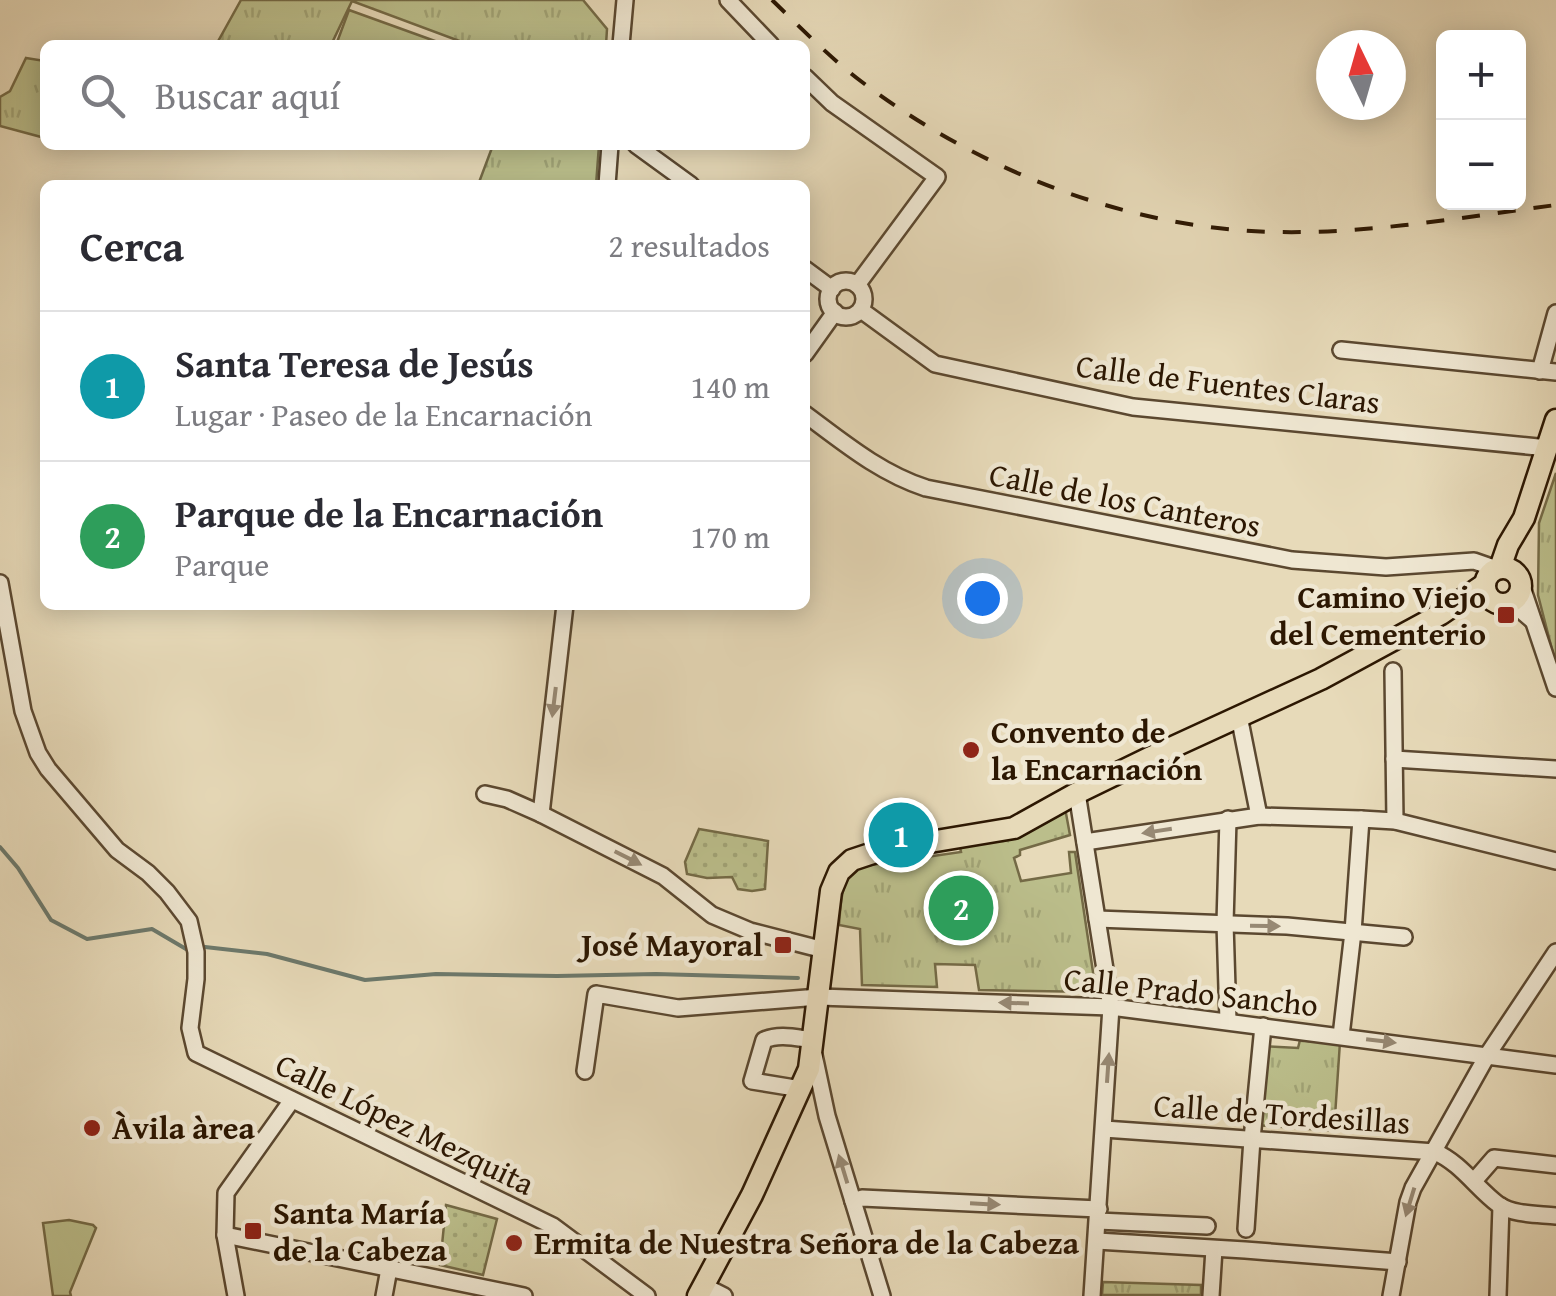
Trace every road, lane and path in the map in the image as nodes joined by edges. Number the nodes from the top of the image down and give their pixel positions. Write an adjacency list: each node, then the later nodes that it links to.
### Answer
1 (625, 0): 3 (street)
2 (728, 0): 4 (street)
3 (621, 40)
4 (767, 40)
5 (810, 82): 11 (street)
6 (610, 150): 8 (street)
7 (643, 150): 9 (street)
8 (607, 180)
9 (684, 180)
10 (810, 273): 12 (street)
11 (857, 285): 12 (street); 13 (street)
12 (832, 289): 14 (street)
13 (861, 310): 14 (street); 21 (street, Calle de Fuentes Claras)
14 (834, 312): 16 (street)
15 (1556, 313): 18 (street)
16 (810, 347)
17 (1341, 350): 18 (street)
18 (1548, 371)
19 (810, 418): 23 (street, Calle de los Canteros)
20 (1556, 420): 21 (main road)
21 (1548, 448): 23 (main road)
22 (0, 583): 55 (street, Calle López Mezquita)
23 (1502, 583): 26 (street); 27 (main road)
24 (564, 610): 32 (street, one-way to 32)
25 (1393, 670): 28 (street)
26 (1556, 688)
27 (1239, 716): 30 (main road); 33 (street)
28 (1394, 759): 29 (street); 36 (street)
29 (1556, 770)
30 (1078, 792): 37 (street); 44 (main road)
31 (486, 794): 32 (street)
32 (541, 814): 44 (street, one-way to 44)
33 (1258, 816): 34 (street); 35 (street)
34 (1362, 819): 36 (street); 41 (street)
35 (1228, 820): 37 (street, one-way to 37); 40 (street)
36 (1395, 821): 38 (street)
37 (1085, 842): 39 (street)
38 (1556, 861)
39 (1098, 919): 40 (street); 46 (street)
40 (1225, 923): 41 (street, one-way to 41); 47 (street)
41 (1354, 932): 42 (street); 49 (street)
42 (1404, 937)
43 (1556, 952): 45 (street)
44 (822, 972): 46 (street, Calle Prado Sancho, one-way to 44); 50 (main road); 53 (street)
45 (1548, 978): 51 (street)
46 (1111, 1007): 47 (street, Calle Prado Sancho); 56 (street, one-way to 46)
47 (1228, 1021): 48 (street, Calle Prado Sancho)
48 (1263, 1026): 49 (street, Calle Prado Sancho); 57 (street)
49 (1341, 1036): 51 (street, Calle Prado Sancho, one-way to 51)
50 (813, 1044): 54 (main road); 54 (street); 61 (street, one-way to 50)
51 (1488, 1054): 52 (street, Calle Prado Sancho); 58 (street)
52 (1556, 1065)
53 (585, 1070)
54 (802, 1089): 73 (main road)
55 (292, 1100): 67 (street); 78 (street, Calle López Mezquita)
56 (1104, 1129): 57 (street, Calle de Tordesillas); 63 (street)
57 (1252, 1139): 58 (street, Calle de Tordesillas); 66 (street)
58 (1434, 1152): 60 (street, Calle de Tordesillas); 70 (street, one-way to 70)
59 (1556, 1165): 60 (street)
60 (1474, 1181): 62 (street, Calle de Tordesillas)
61 (853, 1201): 63 (street, one-way to 63); 80 (street)
62 (1501, 1206): 64 (street); 84 (street)
63 (1098, 1215): 65 (street); 68 (street)
64 (1556, 1216)
65 (1207, 1226)
66 (1246, 1228)
67 (225, 1235): 71 (street); 75 (street)
68 (1096, 1241): 69 (street); 81 (street)
69 (1214, 1249): 70 (street); 82 (street)
70 (1398, 1262): 83 (street)
71 (389, 1268): 72 (street); 76 (street)
72 (450, 1289): 74 (street)
73 (701, 1291): 79 (street)
74 (497, 1293): 77 (street)
75 (236, 1296)
76 (384, 1296)
77 (524, 1296)
78 (647, 1296)
79 (724, 1296)
80 (882, 1296)
81 (1092, 1296)
82 (1211, 1296)
83 (1392, 1296)
84 (1498, 1296)

